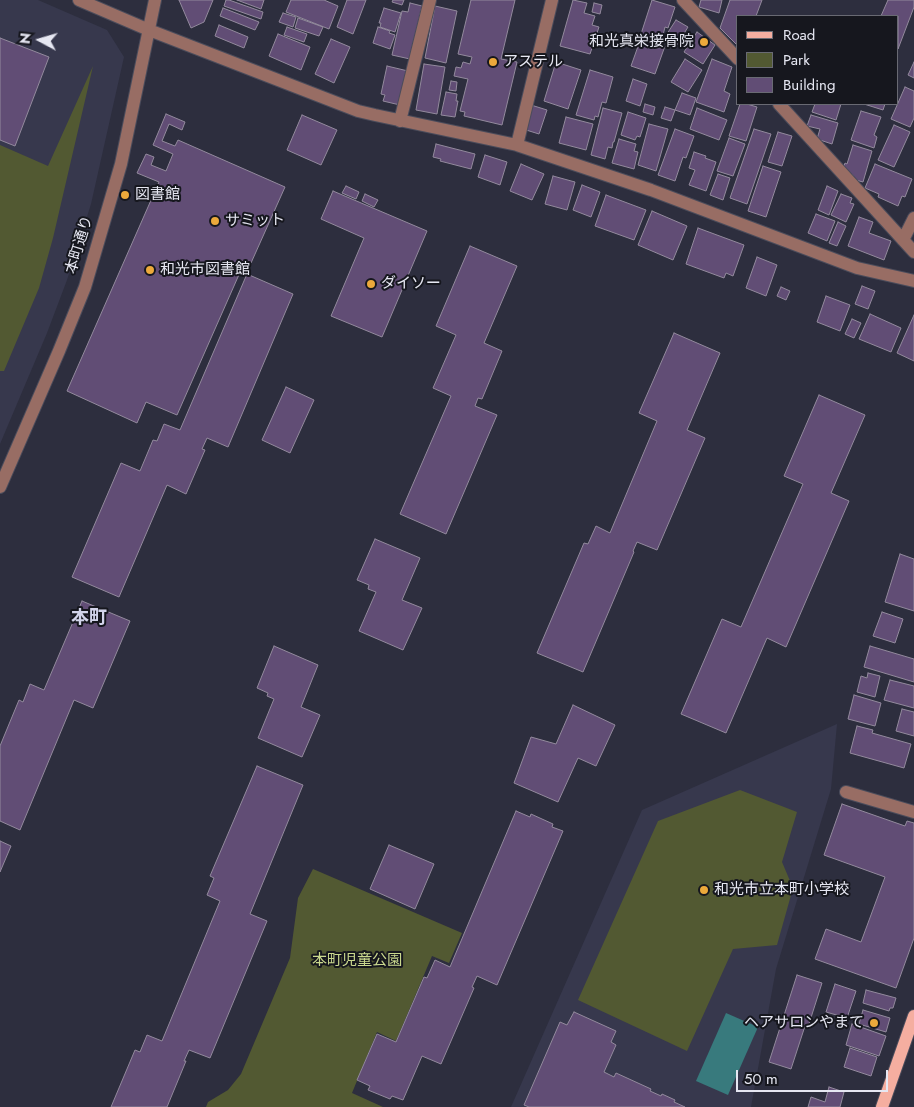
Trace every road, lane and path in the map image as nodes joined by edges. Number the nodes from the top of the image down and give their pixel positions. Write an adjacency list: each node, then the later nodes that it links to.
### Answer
1 (79, 0): 7 (street)
2 (155, 0): 7 (street, 本町通り)
3 (430, 0): 10 (street)
4 (552, 0): 11 (street)
5 (683, 0): 6 (street)
6 (695, 5): 8 (street)
7 (149, 30): 10 (street); 16 (street, 本町通り)
8 (736, 56)
9 (780, 105): 13 (street)
10 (400, 121): 11 (street)
11 (517, 145): 15 (street)
12 (914, 218): 13 (street)
13 (903, 240): 14 (street)
14 (914, 252)
15 (914, 281)
16 (0, 488)
17 (846, 792): 18 (street)
18 (914, 812)
19 (914, 1016): 20 (main road)
20 (882, 1107)

